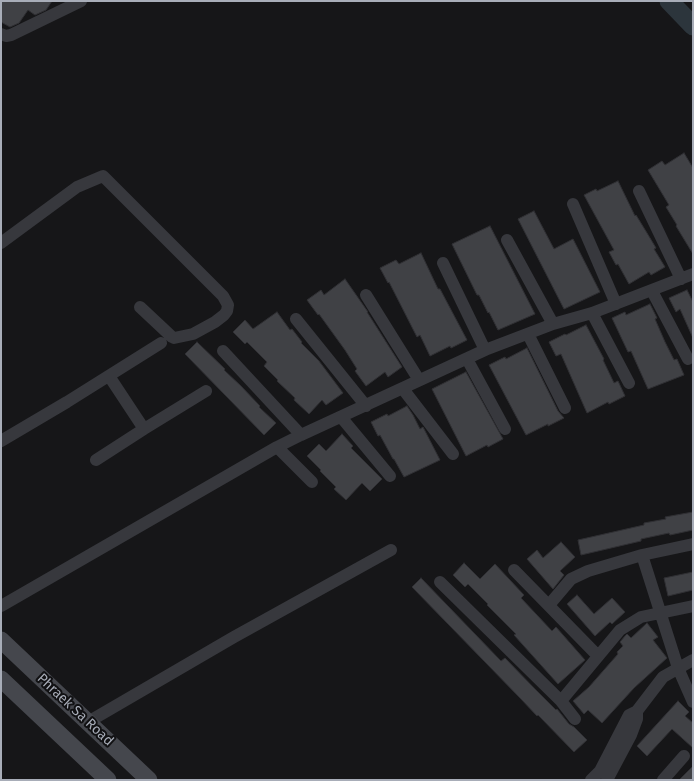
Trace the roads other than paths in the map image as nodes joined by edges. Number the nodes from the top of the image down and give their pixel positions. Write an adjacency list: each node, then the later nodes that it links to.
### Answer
1 (81, 1): 2 (street)
2 (65, 3): 3 (street)
3 (1, 34)
4 (639, 191): 10 (street)
5 (573, 204): 13 (street)
6 (507, 240): 17 (street)
7 (1, 243): 14 (street)
8 (443, 262): 20 (street)
9 (693, 274): 10 (street)
10 (681, 279): 11 (street)
11 (652, 291): 13 (street); 23 (street)
12 (366, 295): 25 (street)
13 (616, 304): 15 (street)
14 (140, 307)
15 (592, 313): 17 (street); 26 (street)
16 (296, 319): 29 (street)
17 (553, 324): 18 (street)
18 (528, 334): 20 (street); 30 (street)
19 (161, 343): 24 (street)
20 (485, 350): 22 (street)
21 (223, 351): 34 (street)
22 (467, 359): 25 (street); 33 (street)
23 (688, 359)
24 (109, 376): 32 (street); 35 (street)
25 (418, 380): 27 (street)
26 (629, 383)
27 (403, 389): 29 (street); 37 (street)
28 (206, 391): 32 (street)
29 (366, 406): 31 (street)
30 (564, 408)
31 (341, 417): 34 (street); 39 (street)
32 (144, 428): 38 (street)
33 (505, 429)
34 (301, 435): 36 (street)
35 (1, 441)
36 (277, 447): 40 (street); 47 (street)
37 (453, 454)
38 (96, 460)
39 (390, 476)
40 (312, 482)
41 (693, 544): 43 (street)
42 (390, 550): 58 (street)
43 (642, 555): 46 (street); 49 (street)
44 (514, 570): 46 (street)
45 (440, 582): 55 (street)
46 (549, 605): 51 (street)
47 (1, 606)
48 (693, 606): 49 (street)
49 (660, 613): 51 (street); 53 (street)
50 (1, 640): 58 (main road, Phraek Sa Road)
51 (598, 656): 55 (street)
52 (693, 660): 53 (street)
53 (678, 668): 56 (street); 60 (street)
54 (1, 679): 61 (main road, Phraek Sa Road)
55 (561, 701): 57 (street)
56 (693, 702)
57 (575, 719)
58 (88, 722): 62 (main road, Phraek Sa Road)
59 (684, 756): 64 (street)
60 (606, 777): 63 (street)
61 (108, 780)
62 (149, 780)
63 (591, 780)
64 (664, 780)

